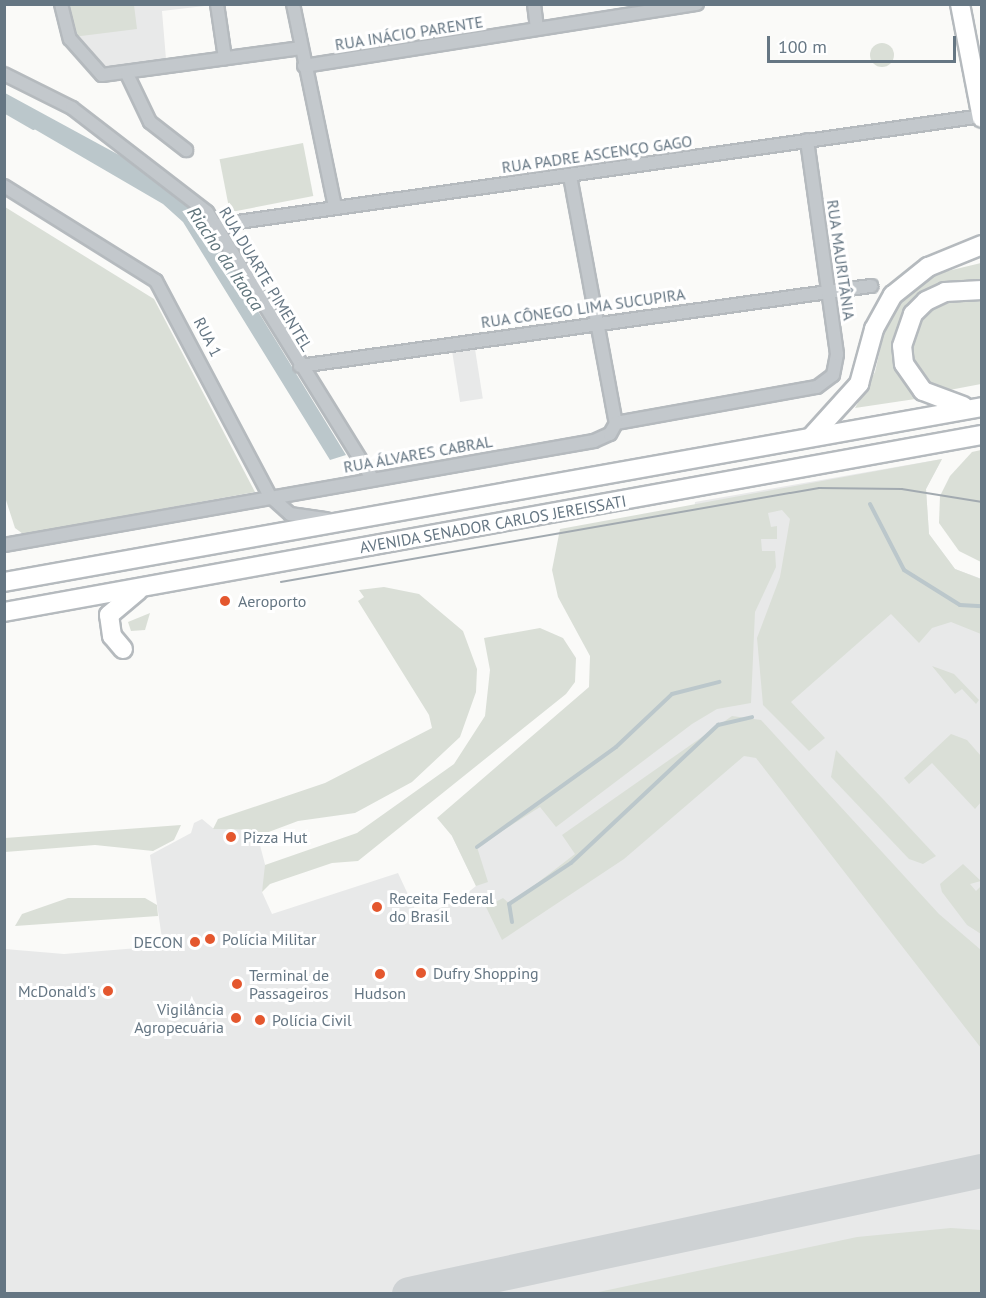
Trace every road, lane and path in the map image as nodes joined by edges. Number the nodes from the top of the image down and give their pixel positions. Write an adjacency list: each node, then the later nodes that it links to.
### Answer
1 (60, 4): 12 (street)
2 (217, 4): 9 (street)
3 (293, 4): 8 (street)
4 (534, 4): 7 (street)
5 (698, 4): 7 (street, RUA INÁCIO PARENTE)
6 (960, 4): 13 (main road)
7 (537, 28): 10 (street, RUA INÁCIO PARENTE)
8 (301, 48): 9 (street); 10 (street)
9 (225, 58): 12 (street)
10 (304, 66): 18 (street)
11 (4, 74): 19 (street, RUA DUARTE PIMENTEL)
12 (127, 74): 15 (street)
13 (981, 117): 14 (street, RUA PADRE ASCENÇO GAGO)
14 (807, 140): 16 (street, RUA PADRE ASCENÇO GAGO); 23 (street, RUA MAURITÂNIA)
15 (186, 150)
16 (570, 176): 18 (street, RUA PADRE ASCENÇO GAGO); 24 (street)
17 (4, 186): 32 (street, RUA 1)
18 (335, 206): 19 (street, RUA PADRE ASCENÇO GAGO)
19 (217, 225): 25 (street, RUA DUARTE PIMENTEL)
20 (981, 245): 30 (main road)
21 (871, 286): 23 (street, RUA CÔNEGO LIMA SUCUPIRA)
22 (981, 290): 27 (main road)
23 (829, 291): 24 (street, RUA CÔNEGO LIMA SUCUPIRA); 26 (street, RUA MAURITÂNIA)
24 (600, 322): 25 (street, RUA CÔNEGO LIMA SUCUPIRA); 28 (street)
25 (300, 366): 31 (street, RUA DUARTE PIMENTEL)
26 (828, 381): 28 (street, RUA ÁLVARES CABRAL)
27 (978, 407): 30 (main road, AVENIDA SENADOR CARLOS JEREISSATI)
28 (616, 423): 31 (street, RUA ÁLVARES CABRAL)
29 (981, 435): 36 (main road, AVENIDA SENADOR CARLOS JEREISSATI)
30 (810, 438): 33 (main road, AVENIDA SENADOR CARLOS JEREISSATI)
31 (372, 478): 32 (street, RUA ÁLVARES CABRAL)
32 (270, 496): 33 (street, RUA 1); 34 (street, RUA ÁLVARES CABRAL)
33 (346, 521): 35 (main road, AVENIDA SENADOR CARLOS JEREISSATI)
34 (4, 545)
35 (4, 582)
36 (146, 586): 37 (main road, AVENIDA SENADOR CARLOS JEREISSATI); 38 (main road)
37 (4, 612)
38 (123, 648)

